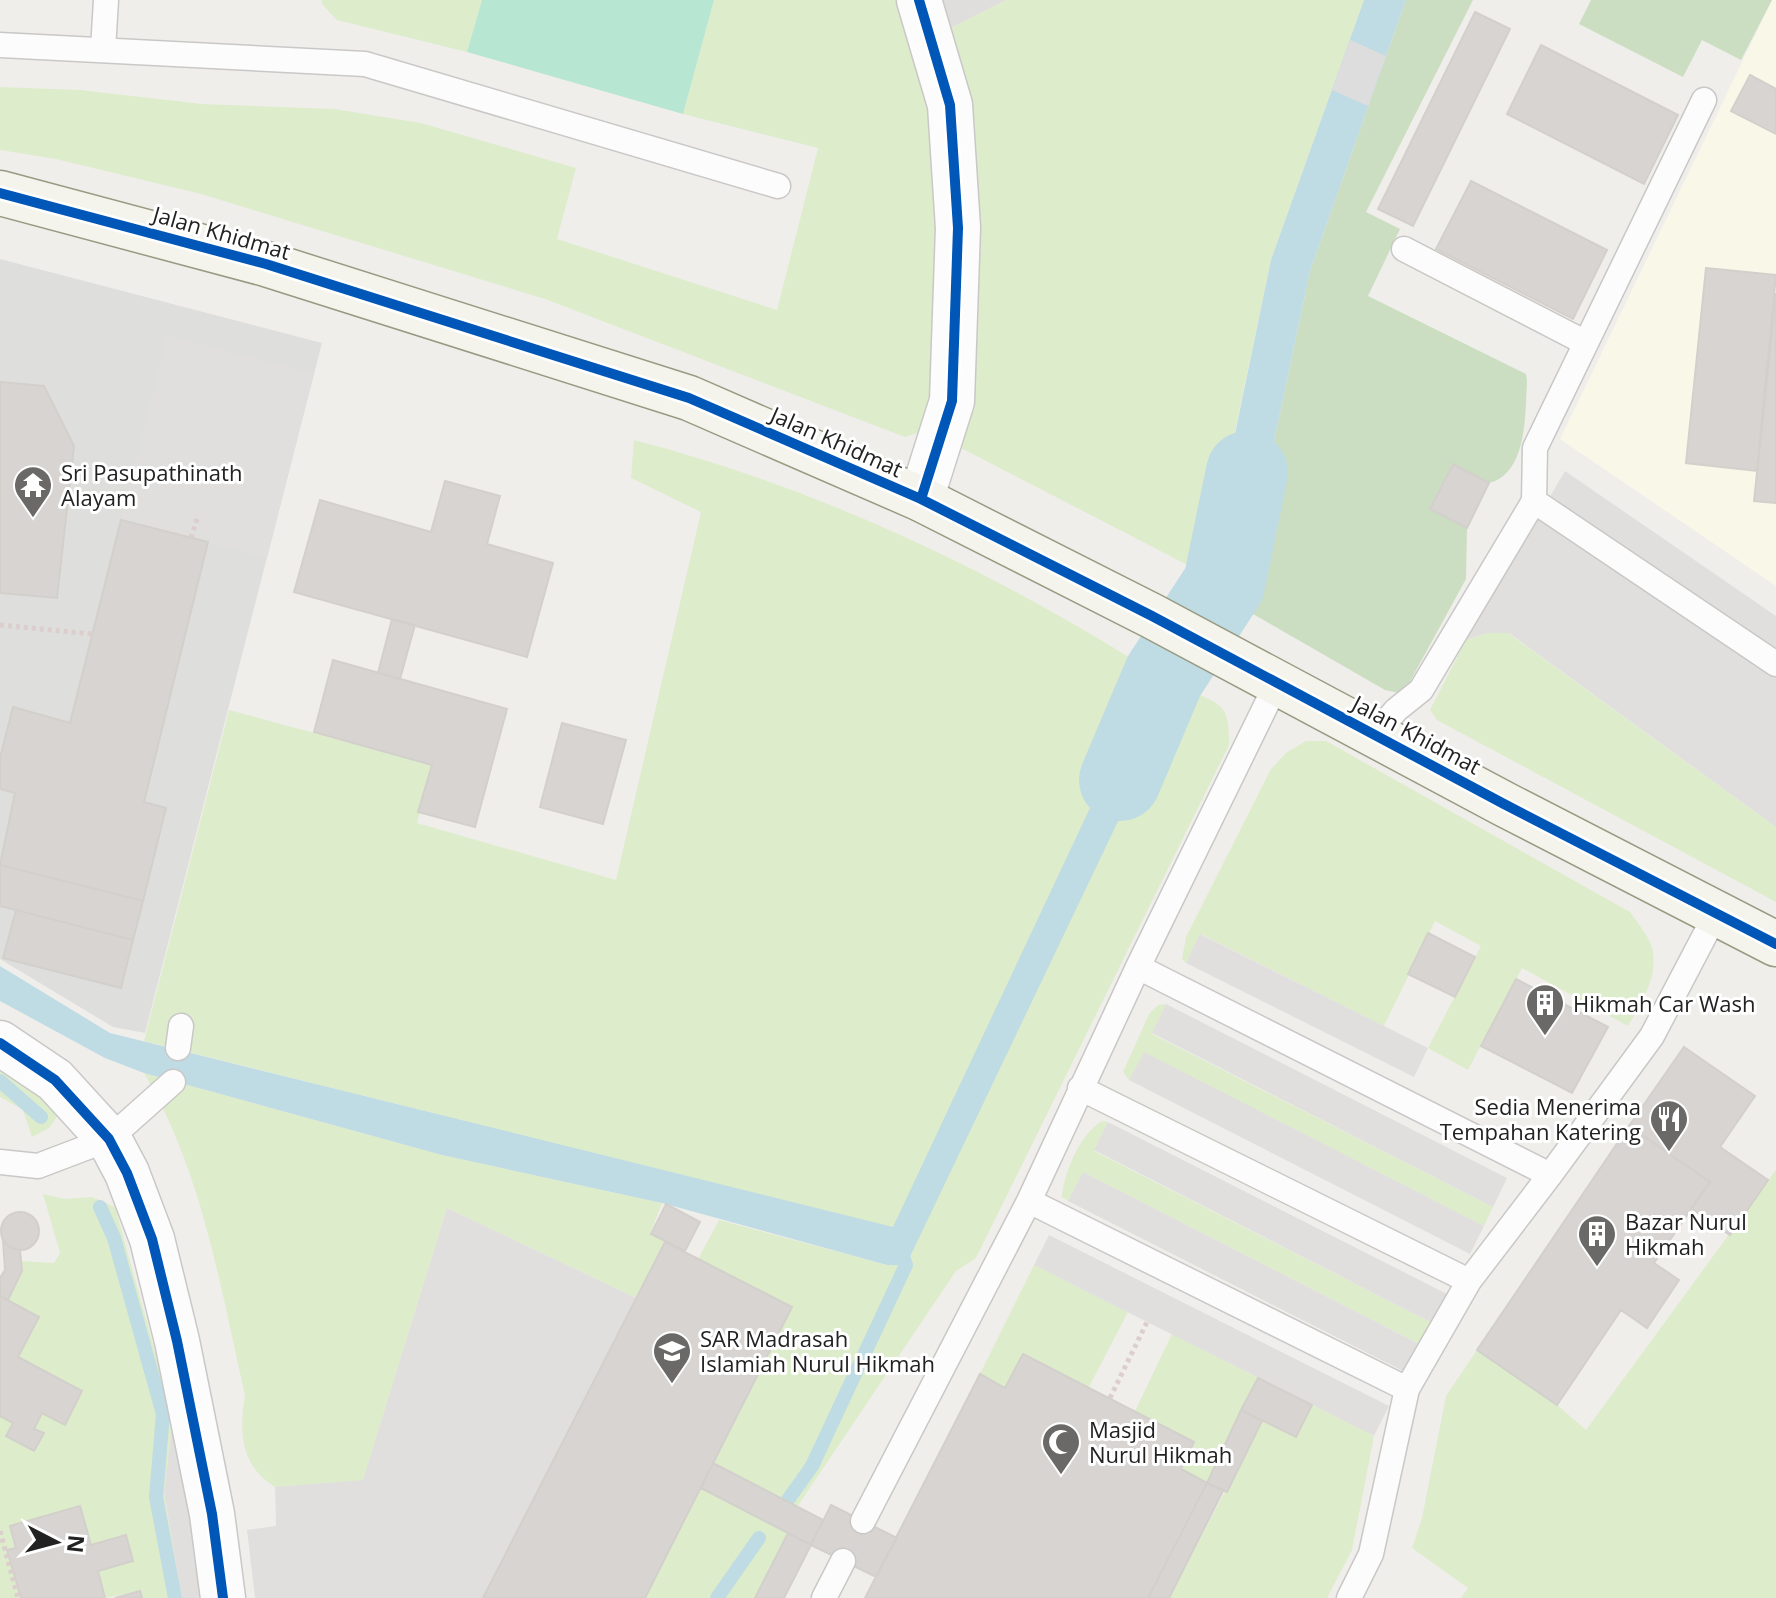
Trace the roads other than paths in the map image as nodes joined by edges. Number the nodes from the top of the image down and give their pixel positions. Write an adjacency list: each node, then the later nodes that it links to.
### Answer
1 (106, 0): 4 (lane)
2 (919, 0): 10 (street)
3 (0, 45): 4 (lane)
4 (103, 50): 6 (lane)
5 (1704, 100): 9 (lane)
6 (778, 186)
7 (0, 193): 10 (street, Jalan Khidmat)
8 (1404, 249): 9 (lane)
9 (1586, 343): 11 (lane)
10 (921, 499): 13 (street, Jalan Khidmat)
11 (1534, 501): 12 (lane); 14 (lane)
12 (1776, 664)
13 (1258, 672): 14 (street, Jalan Khidmat); 17 (lane)
14 (1376, 734): 15 (street, Jalan Khidmat)
15 (1717, 912): 16 (street, Jalan Khidmat); 23 (lane)
16 (1776, 944)
17 (1138, 967): 20 (lane); 23 (lane)
18 (0, 1043): 21 (street)
19 (173, 1082): 21 (lane)
20 (1080, 1088): 24 (lane); 25 (lane)
21 (109, 1139): 22 (lane); 29 (street)
22 (0, 1162)
23 (1550, 1175): 25 (lane)
24 (1029, 1201): 26 (lane); 27 (lane)
25 (1469, 1281): 26 (lane)
26 (1407, 1389): 31 (lane)
27 (863, 1521)
28 (843, 1561): 30 (lane)
29 (223, 1598)
30 (824, 1598)
31 (1349, 1598)

